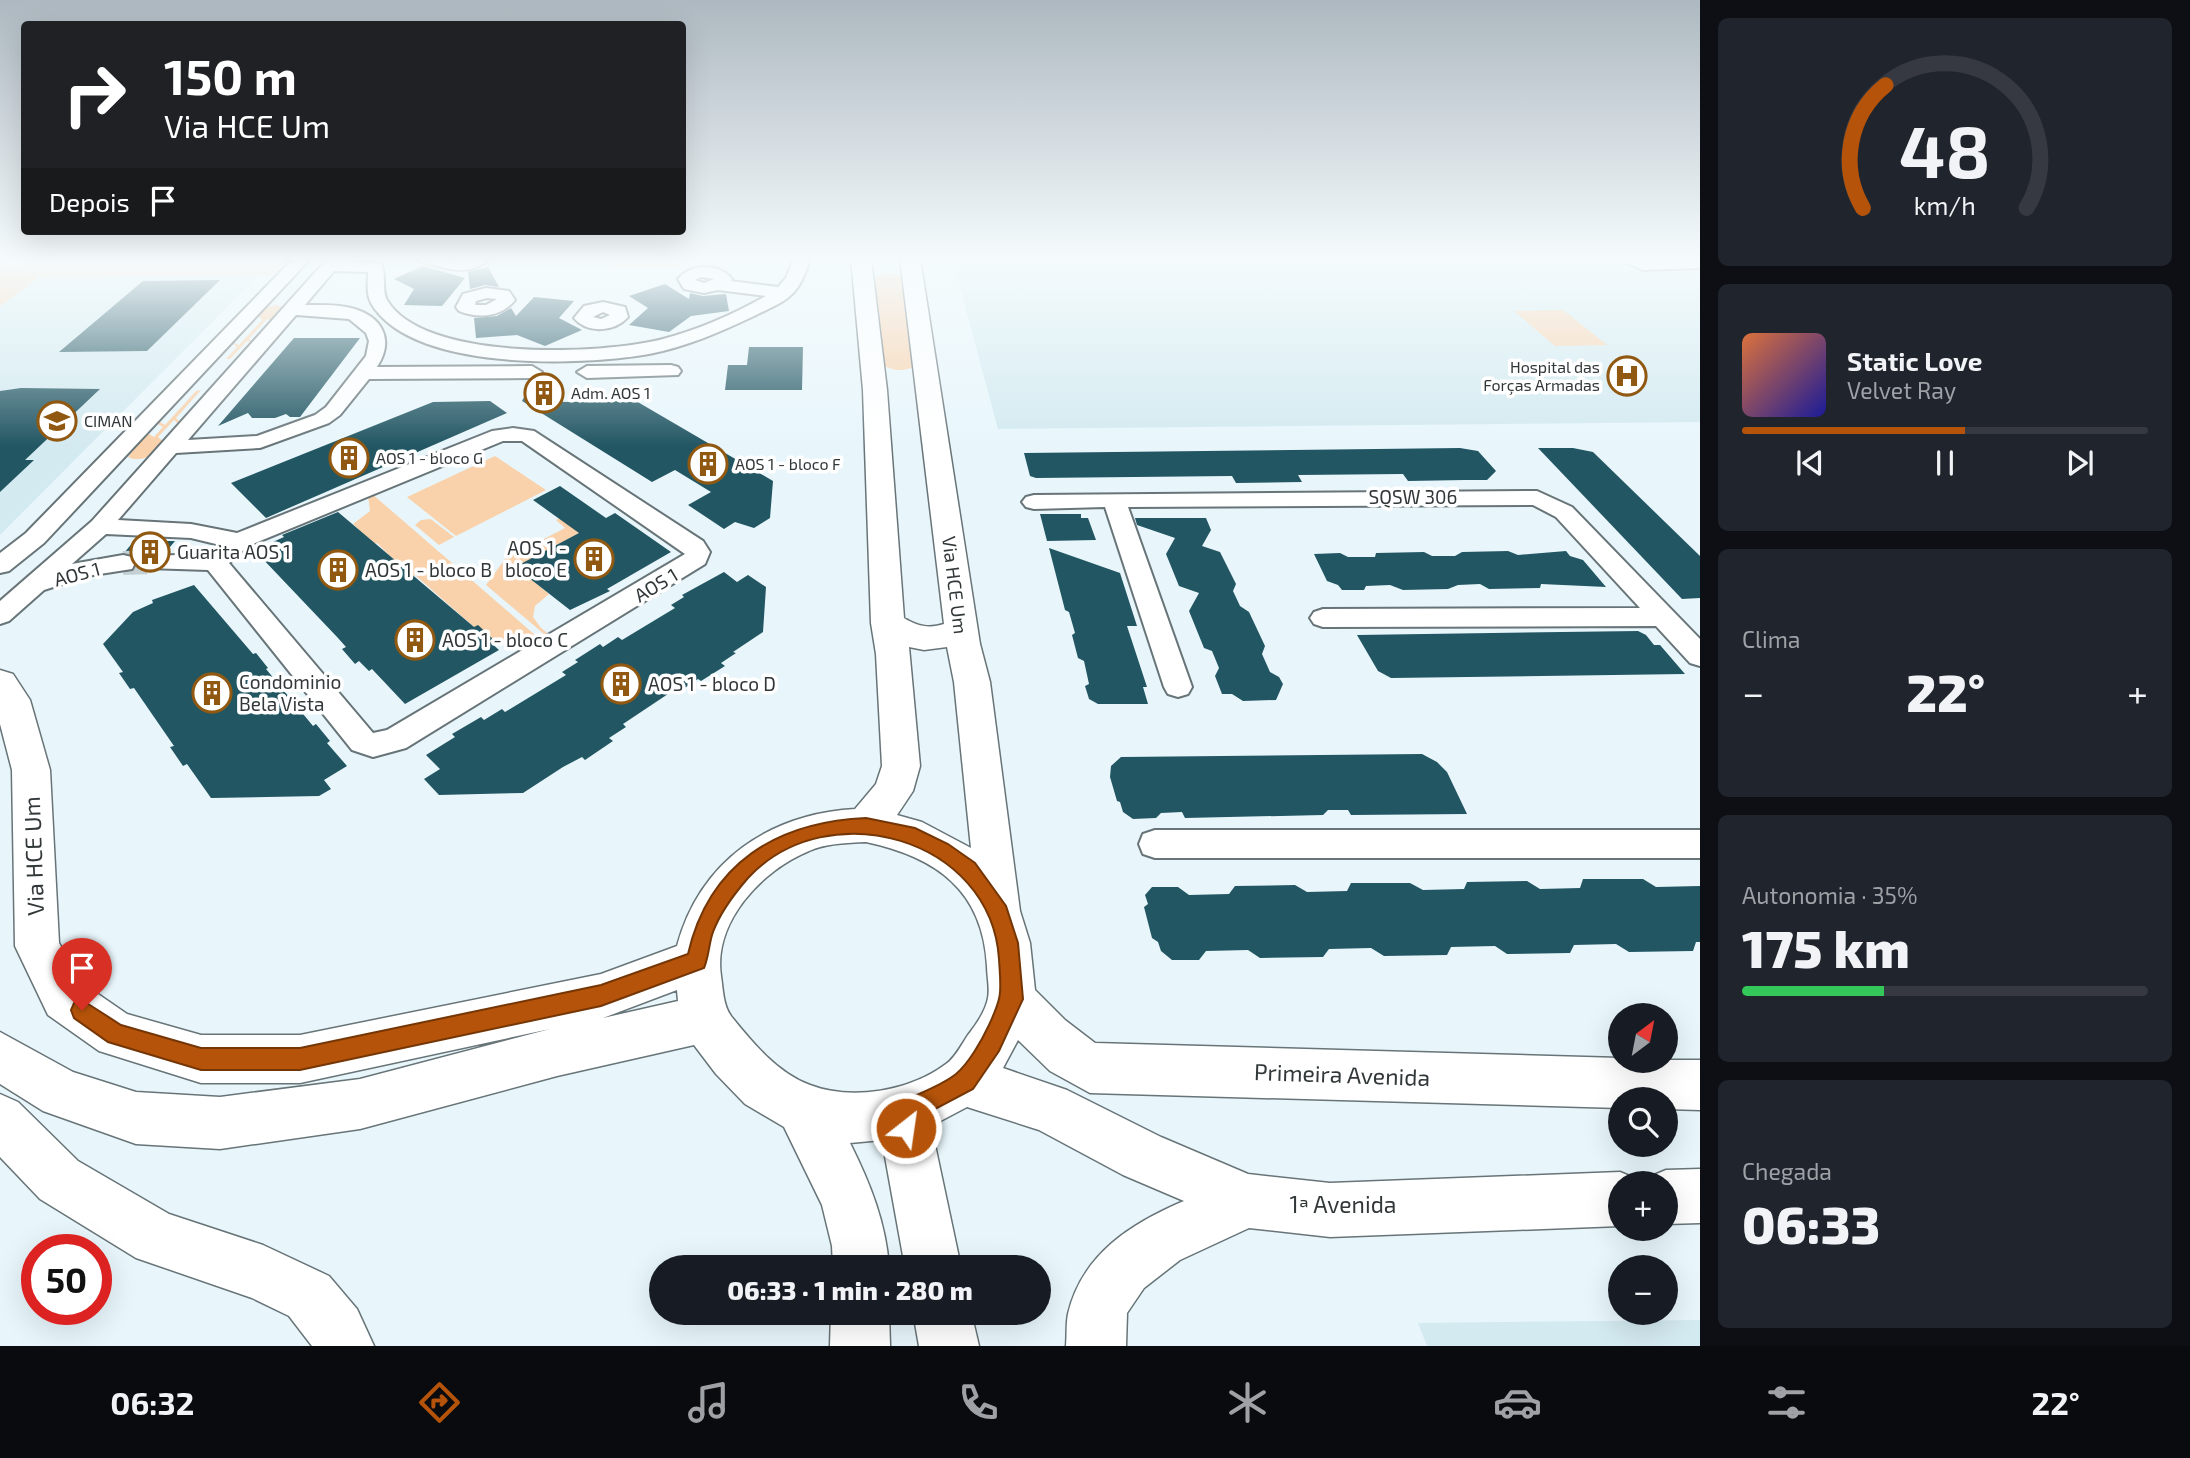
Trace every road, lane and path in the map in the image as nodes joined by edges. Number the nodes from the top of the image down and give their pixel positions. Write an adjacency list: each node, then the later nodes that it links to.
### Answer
1 (244, 321): 16 (street)
2 (281, 321): 15 (street)
3 (362, 321): 13 (street)
4 (399, 321): 10 (street)
5 (449, 321): 10 (street)
6 (725, 321): 11 (street)
7 (895, 321): 14 (main road, Via HCE Um)
8 (895, 321): 14 (main road, Via HCE Um)
9 (603, 324): 11 (street)
10 (421, 334): 11 (street)
11 (605, 354)
12 (671, 371): 13 (street)
13 (364, 373): 15 (street)
14 (902, 381): 32 (main road, Via HCE Um); 33 (main road, Via HCE Um)
15 (168, 451): 16 (street); 17 (street)
16 (112, 455): 18 (street)
17 (135, 486): 18 (street); 21 (street)
18 (85, 487): 26 (street)
19 (1114, 500): 20 (street, SQSW 306); 30 (street, SQSW 306); 35 (street)
20 (1034, 502)
21 (100, 526): 22 (street); 27 (street)
22 (239, 541): 24 (street); 24 (street, AOS 1)
23 (156, 562): 24 (street)
24 (215, 562)
25 (123, 563): 27 (street, AOS 1)
26 (0, 565)
27 (31, 587): 28 (street, AOS 1); 29 (street)
28 (0, 596)
29 (0, 615)
30 (1664, 617): 31 (street); 34 (street, SQSW 306)
31 (1323, 618)
32 (888, 623): 33 (main road); 37 (main road, Via HCE Um)
33 (962, 629): 40 (main road, Via HCE Um)
34 (1700, 656)
35 (1178, 687)
36 (4, 697): 41 (main road, Via HCE Um)
37 (866, 825): 40 (main road, Via HCE Um); 41 (main road, Via HCE Um)
38 (1156, 844): 39 (street)
39 (1700, 844)
40 (999, 912): 42 (main road, Via HCE Um)
41 (696, 961): 43 (main road, Via HCE Um)
42 (1012, 999): 45 (main road, Via HCE Um); 46 (main road, Primeira Avenida)
43 (704, 1019): 44 (main road); 47 (main road, Via HCE Um)
44 (0, 1056)
45 (965, 1081): 48 (main road, Via HCE Um); 53 (main road, 1ª Avenida)
46 (1700, 1085)
47 (802, 1109): 48 (main road, Via HCE Um); 54 (main road)
48 (903, 1113): 55 (main road)
49 (0, 1120): 58 (main road)
50 (1700, 1196): 51 (main road)
51 (1678, 1197)
52 (1608, 1199): 53 (main road, 1ª Avenida)
53 (1248, 1201): 61 (main road)
54 (861, 1255)
55 (931, 1255)
56 (860, 1325): 59 (main road)
57 (945, 1325): 60 (main road)
58 (344, 1346)
59 (860, 1346)
60 (949, 1346)
61 (1096, 1346)

